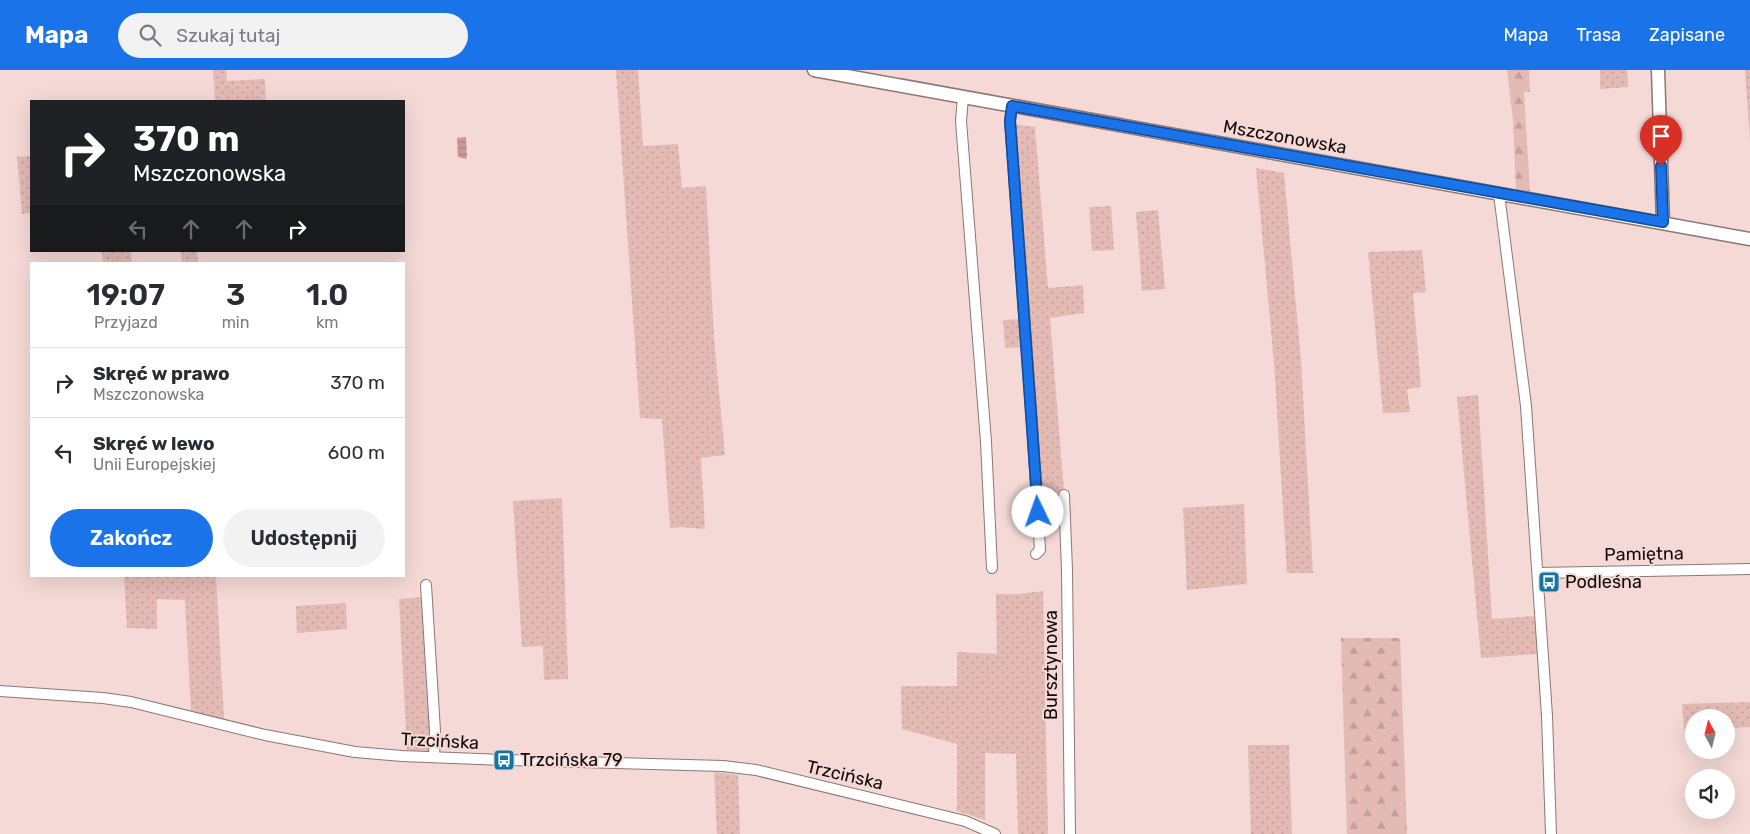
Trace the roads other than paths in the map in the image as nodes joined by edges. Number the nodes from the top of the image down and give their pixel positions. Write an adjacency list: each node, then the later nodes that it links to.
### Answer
1 (814, 70): 3 (main road, Mszczonowska)
2 (1658, 70): 6 (main road)
3 (963, 97): 4 (main road, Mszczonowska); 10 (street)
4 (1012, 106): 5 (main road, Mszczonowska); 9 (street)
5 (1499, 194): 6 (main road, Mszczonowska); 12 (street)
6 (1663, 222): 7 (main road, Mszczonowska)
7 (1750, 239)
8 (1064, 495): 17 (street, Bursztynowa)
9 (1036, 554)
10 (992, 568)
11 (1750, 569): 12 (street, Pamiętna)
12 (1538, 573): 18 (street)
13 (426, 585): 15 (street)
14 (0, 691): 15 (street, Trzcińska)
15 (434, 757): 16 (street, Trzcińska)
16 (995, 834)
17 (1070, 834)
18 (1551, 834)

